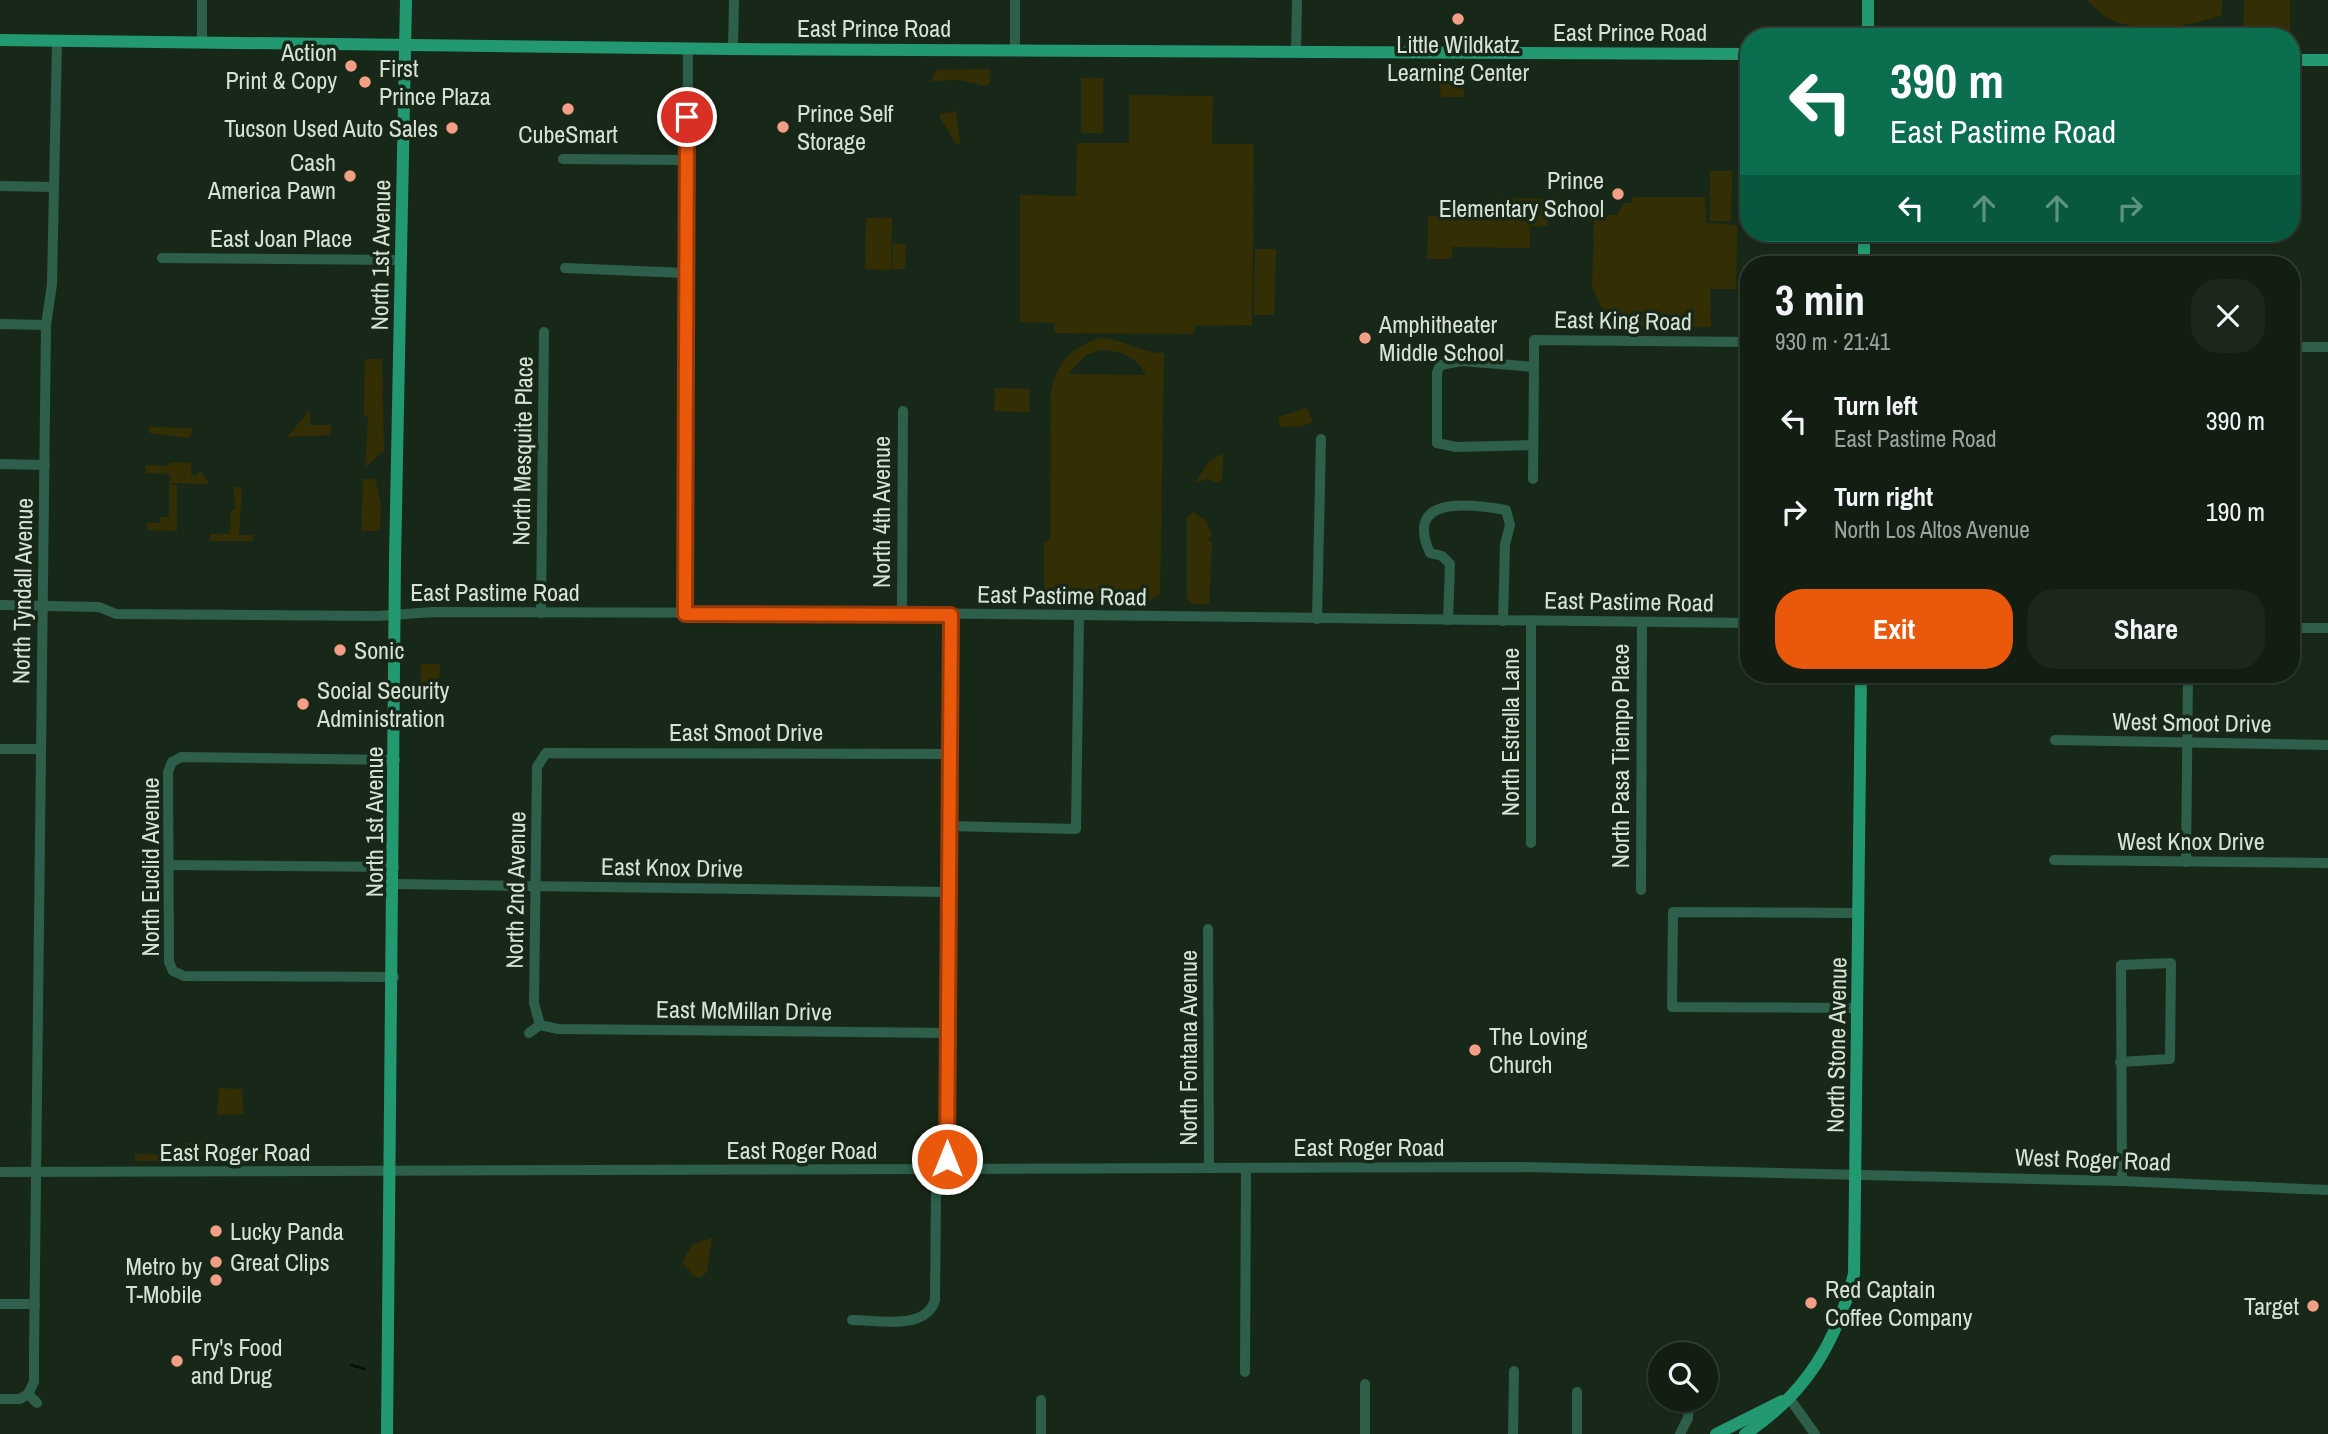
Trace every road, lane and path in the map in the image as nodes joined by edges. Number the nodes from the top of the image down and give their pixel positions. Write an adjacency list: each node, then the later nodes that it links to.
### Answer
1 (202, 0): 10 (street)
2 (406, 0): 11 (main road, North 1st Avenue)
3 (734, 0): 14 (street)
4 (1015, 0): 13 (street)
5 (1297, 0): 15 (street)
6 (1868, 0): 7 (main road)
7 (1868, 28)
8 (0, 40): 9 (main road, East Prince Road)
9 (57, 41): 10 (main road, East Prince Road); 22 (street, North Tyndall Avenue)
10 (202, 41): 11 (main road, East Prince Road)
11 (406, 43): 12 (main road, East Prince Road); 24 (main road, North 1st Avenue)
12 (688, 48): 14 (main road, East Prince Road); 20 (street)
13 (1015, 48): 14 (main road, East Prince Road); 15 (main road, East Prince Road)
14 (733, 49)
15 (1296, 51): 16 (main road, East Prince Road)
16 (1740, 54)
17 (2300, 60): 18 (main road)
18 (2328, 60)
19 (562, 159): 20 (street)
20 (686, 160): 26 (street)
21 (0, 186): 22 (street)
22 (54, 187): 28 (street, North Tyndall Avenue)
23 (162, 258): 24 (street, East Joan Place)
24 (400, 260): 42 (main road, North 1st Avenue)
25 (565, 268): 26 (street)
26 (685, 273): 45 (street)
27 (0, 324): 28 (street)
28 (46, 325): 38 (street, North Tyndall Avenue)
29 (544, 332): 43 (street, North Mesquite Place)
30 (1740, 342): 33 (street, East King Road)
31 (2300, 347): 32 (street)
32 (2328, 347)
33 (1534, 367): 36 (street); 36 (street)
34 (902, 411): 44 (street, North 4th Avenue)
35 (1321, 439): 48 (street)
36 (1533, 445): 39 (street)
37 (0, 464): 38 (street)
38 (45, 465): 41 (street, North Tyndall Avenue)
39 (1533, 479)
40 (0, 605): 41 (street, East Pastime Road)
41 (43, 605): 42 (street, East Pastime Road); 62 (street, North Tyndall Avenue)
42 (395, 612): 43 (street, East Pastime Road); 65 (main road, North 1st Avenue)
43 (541, 613): 45 (street, East Pastime Road)
44 (902, 613): 45 (street, East Pastime Road); 46 (street, East Pastime Road)
45 (685, 614)
46 (951, 615): 47 (street, East Pastime Road); 64 (street)
47 (1079, 616): 48 (street, East Pastime Road); 66 (street)
48 (1317, 620): 49 (street, East Pastime Road)
49 (1448, 620): 50 (street, East Pastime Road); 50 (street)
50 (1503, 621): 51 (street, East Pastime Road)
51 (1531, 621): 52 (street, East Pastime Road); 67 (street, North Estrella Lane)
52 (1642, 622): 53 (street, East Pastime Road); 75 (street, North Pasa Tiempo Place)
53 (1740, 623)
54 (2300, 628): 55 (street)
55 (2328, 628)
56 (1861, 683): 77 (main road, North Stone Avenue)
57 (2188, 683): 59 (street)
58 (2055, 740): 59 (street, West Smoot Drive)
59 (2187, 742): 60 (street, West Smoot Drive); 69 (street)
60 (2328, 745)
61 (0, 749): 62 (street)
62 (40, 749): 89 (street, North Tyndall Avenue)
63 (540, 754): 64 (street, East Smoot Drive); 74 (street, North 2nd Avenue)
64 (950, 754): 66 (street)
65 (395, 760): 71 (street, North Euclid Avenue); 72 (main road, North 1st Avenue)
66 (949, 826): 76 (street)
67 (1531, 843)
68 (2054, 860): 69 (street, West Knox Drive)
69 (2186, 862): 70 (street, West Knox Drive)
70 (2328, 863)
71 (169, 865): 72 (street); 79 (street, North Euclid Avenue)
72 (394, 867): 73 (main road, North 1st Avenue)
73 (394, 884): 74 (street, East Knox Drive); 79 (main road, North 1st Avenue)
74 (535, 887): 76 (street, East Knox Drive); 81 (street, North 2nd Avenue)
75 (1640, 890)
76 (949, 892): 83 (street)
77 (1859, 913): 80 (main road, North Stone Avenue); 80 (street)
78 (1209, 929): 85 (street, North Fontana Avenue)
79 (394, 977): 90 (main road, North 1st Avenue)
80 (1857, 1008): 91 (main road, North Stone Avenue)
81 (540, 1025): 82 (street); 83 (street, East McMillan Drive)
82 (529, 1033)
83 (948, 1033): 87 (street)
84 (2120, 1062): 84 (street); 92 (street)
85 (1209, 1168): 86 (street, East Roger Road); 87 (street, East Roger Road)
86 (1247, 1168): 91 (street, East Roger Road); 98 (street)
87 (942, 1170): 90 (street, East Roger Road); 96 (street)
88 (0, 1172): 89 (street, East Roger Road)
89 (37, 1173): 90 (street, East Roger Road); 95 (street, North Tyndall Avenue)
90 (390, 1173): 107 (main road, North 1st Avenue)
91 (1856, 1175): 92 (street, West Roger Road); 102 (main road, North Stone Avenue)
92 (2122, 1181): 93 (street, West Roger Road)
93 (2328, 1190)
94 (0, 1304): 95 (street)
95 (35, 1304): 101 (street, North Tyndall Avenue)
96 (852, 1320)
97 (1514, 1371): 110 (street)
98 (1245, 1372)
99 (1365, 1384): 109 (street)
100 (1577, 1392): 111 (street)
101 (28, 1394): 103 (street); 105 (street)
102 (1788, 1398): 113 (main road, North Stone Avenue); 114 (main road, North Stone Avenue); 115 (street)
103 (0, 1399)
104 (1041, 1400): 108 (street)
105 (37, 1402)
106 (1688, 1412): 112 (street)
107 (387, 1434)
108 (1041, 1434)
109 (1365, 1434)
110 (1513, 1434)
111 (1577, 1434)
112 (1680, 1434)
113 (1716, 1434)
114 (1745, 1434)
115 (1815, 1434)

